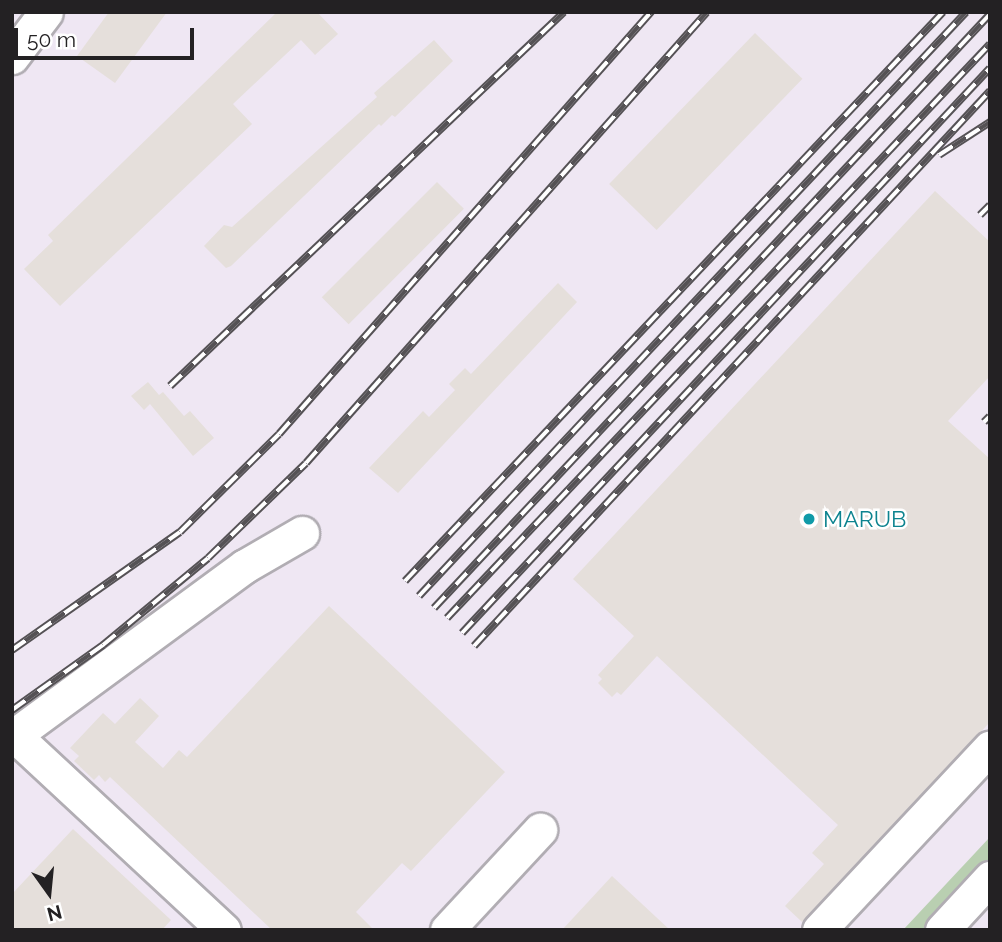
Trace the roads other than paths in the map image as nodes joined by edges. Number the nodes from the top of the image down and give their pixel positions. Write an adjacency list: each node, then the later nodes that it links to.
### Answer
1 (47, 12): 2 (street)
2 (12, 57)
3 (303, 533): 4 (street)
4 (14, 737): 8 (street)
5 (990, 747): 10 (street)
6 (540, 830): 9 (street)
7 (990, 878): 11 (street)
8 (204, 923)
9 (447, 930)
10 (819, 930)
11 (942, 930)

